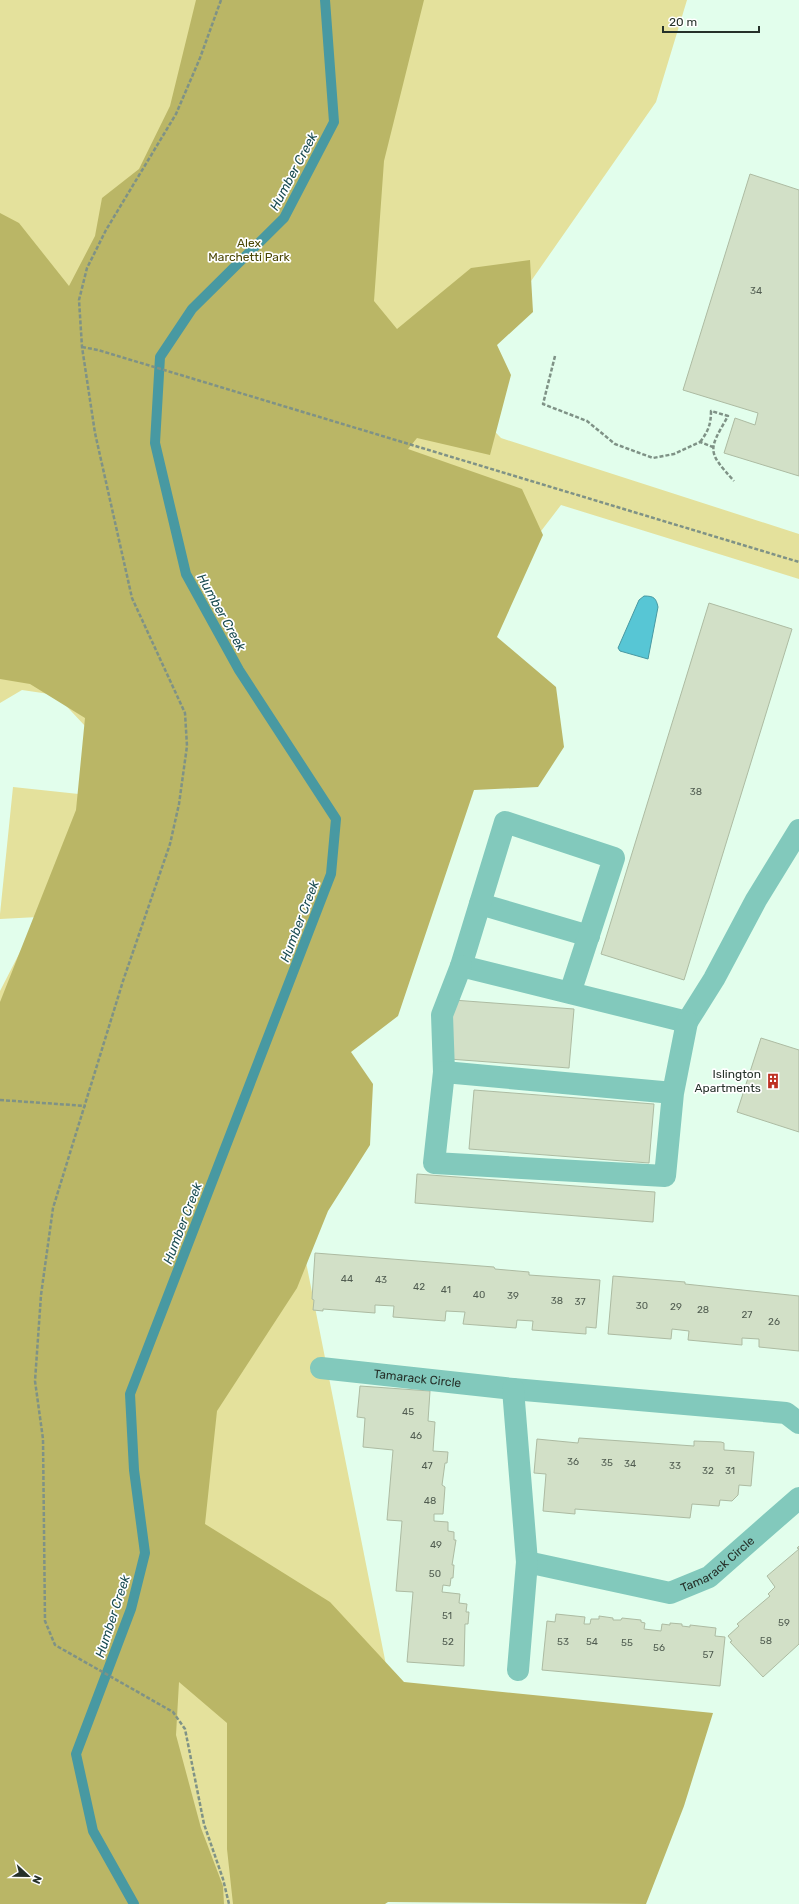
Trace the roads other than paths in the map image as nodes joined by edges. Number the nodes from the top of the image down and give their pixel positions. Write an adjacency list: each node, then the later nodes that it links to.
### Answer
1 (799, 830): 6 (lane)
2 (480, 904): 3 (lane); 3 (lane); 4 (lane)
3 (589, 936): 5 (lane)
4 (461, 966): 5 (lane); 7 (lane)
5 (570, 993): 6 (lane)
6 (687, 1022): 8 (lane)
7 (444, 1072): 8 (lane); 8 (lane)
8 (673, 1093)
9 (321, 1368): 10 (lane, Tamarack Circle)
10 (513, 1390): 11 (lane, Tamarack Circle); 13 (lane)
11 (799, 1423)
12 (799, 1498): 13 (lane, Tamarack Circle)
13 (527, 1562): 14 (lane)
14 (518, 1670)

